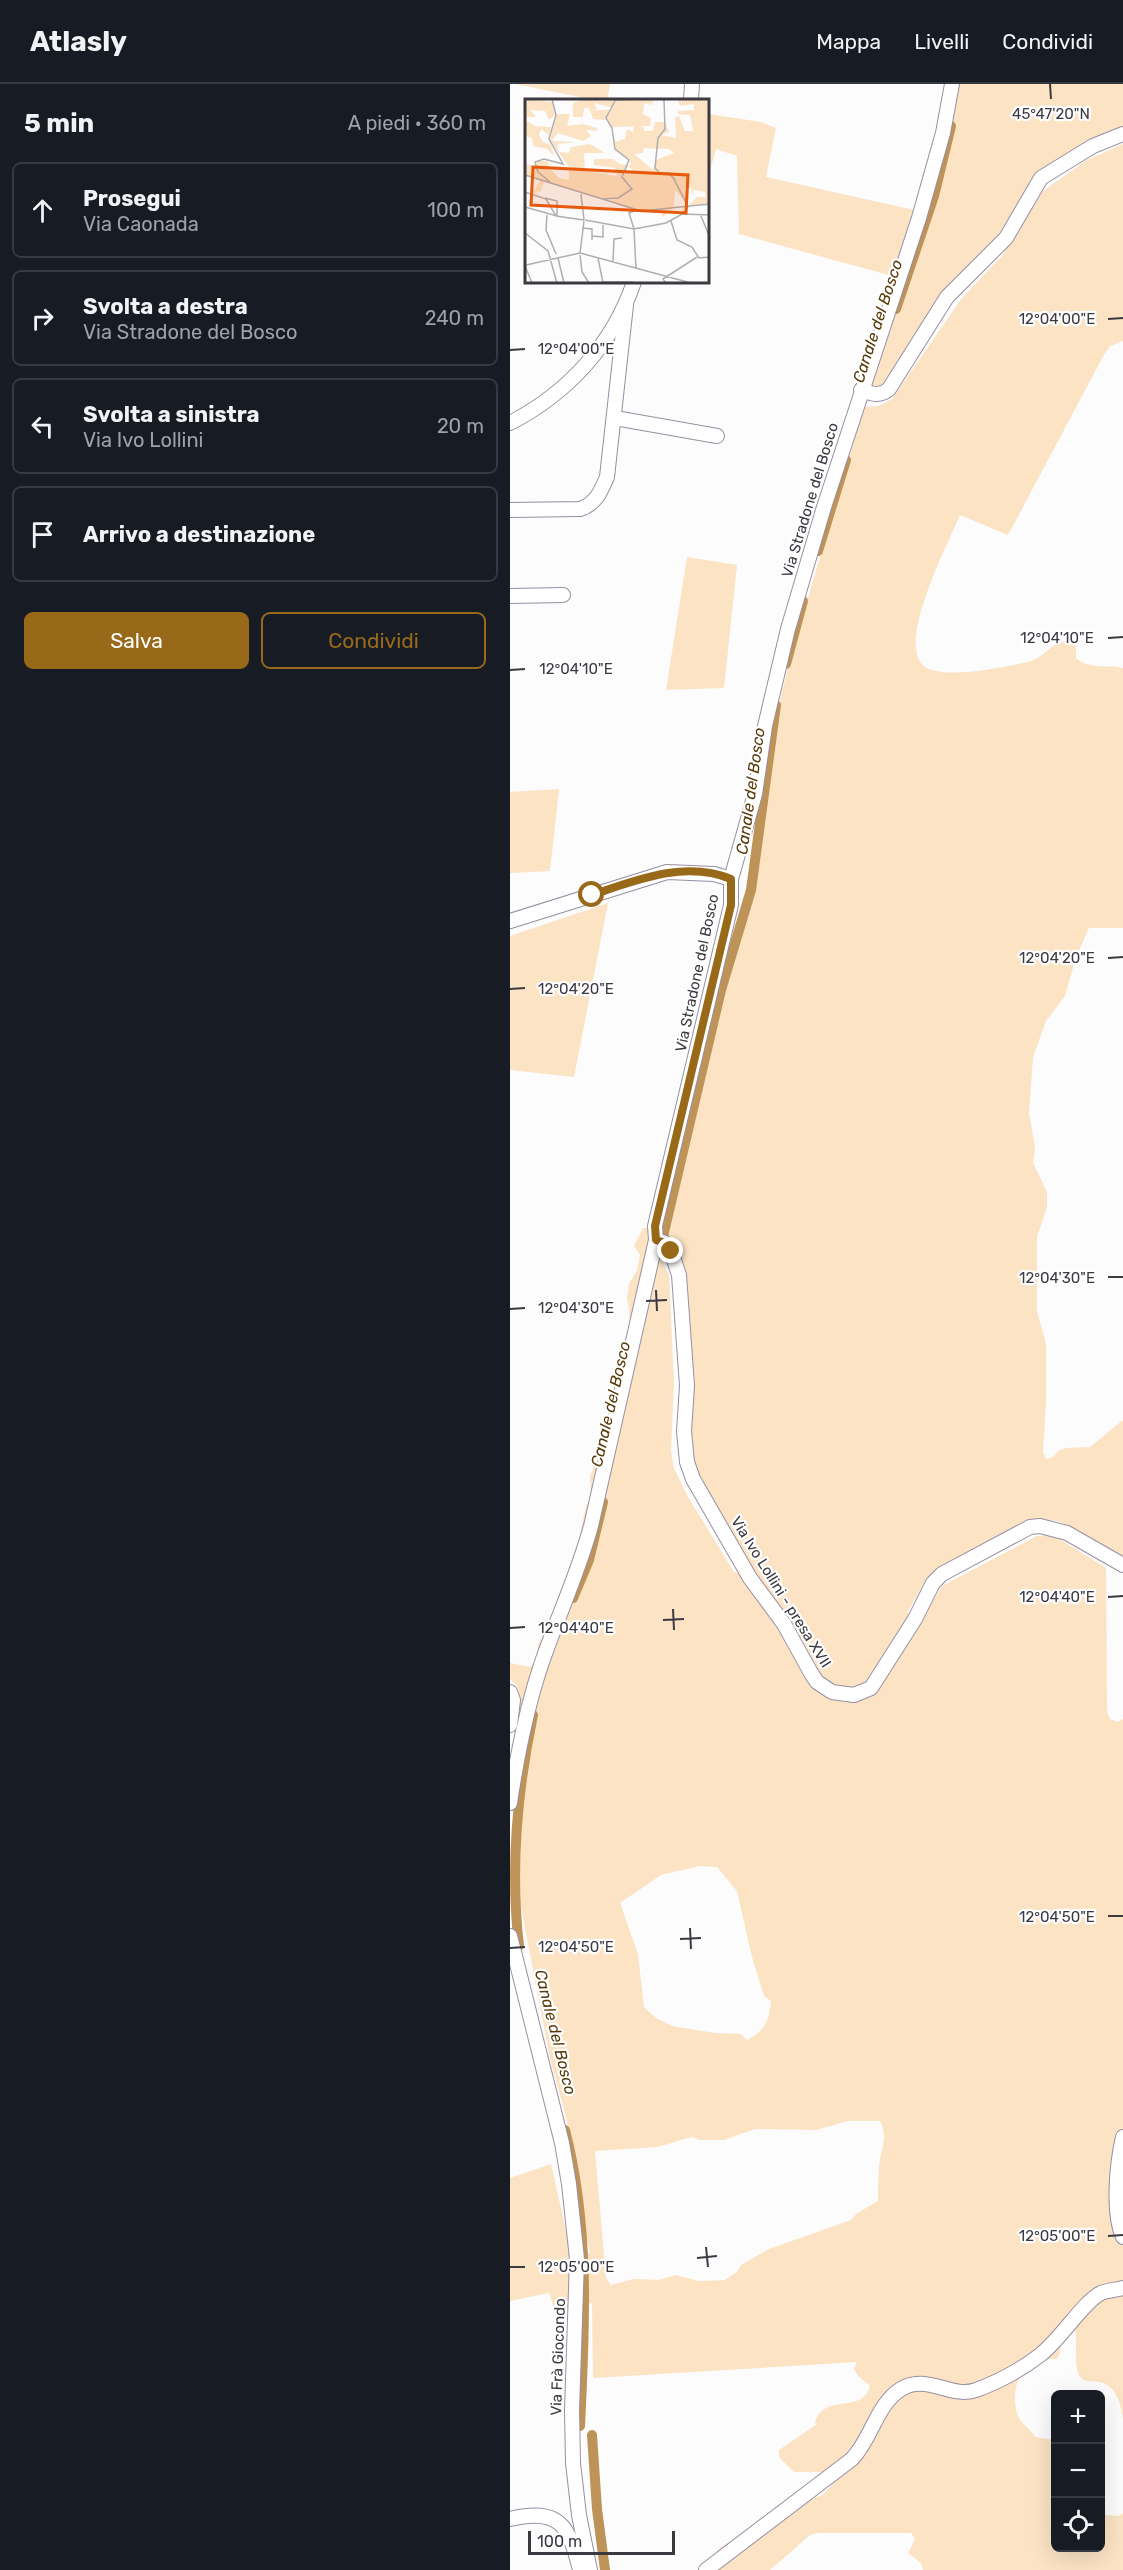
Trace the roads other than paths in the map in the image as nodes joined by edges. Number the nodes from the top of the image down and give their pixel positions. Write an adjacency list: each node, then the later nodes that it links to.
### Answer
1 (692, 84): 3 (street)
2 (952, 84): 7 (street, Via Stradone del Bosco)
3 (690, 99)
4 (1123, 134): 7 (street)
5 (633, 284): 6 (street)
6 (626, 305): 8 (street); 9 (street)
7 (867, 392): 14 (street, Via Stradone del Bosco)
8 (615, 418): 10 (street); 11 (street)
9 (510, 423)
10 (717, 436)
11 (510, 510)
12 (563, 595): 13 (street)
13 (510, 596)
14 (731, 879): 15 (street); 16 (street, Via Stradone del Bosco)
15 (510, 921)
16 (659, 1241): 17 (street, Via Ivo Lollini - presa XVII); 20 (street, Via Stradone del Bosco)
17 (1123, 1565)
18 (510, 1692): 19 (street)
19 (510, 1725)
20 (510, 1799)
21 (510, 1936): 27 (street, Via Frà Giocondo)
22 (1123, 2137): 23 (street)
23 (1123, 2237)
24 (1123, 2288): 28 (street)
25 (510, 2519): 26 (street)
26 (580, 2570)
27 (590, 2570)
28 (706, 2570)

